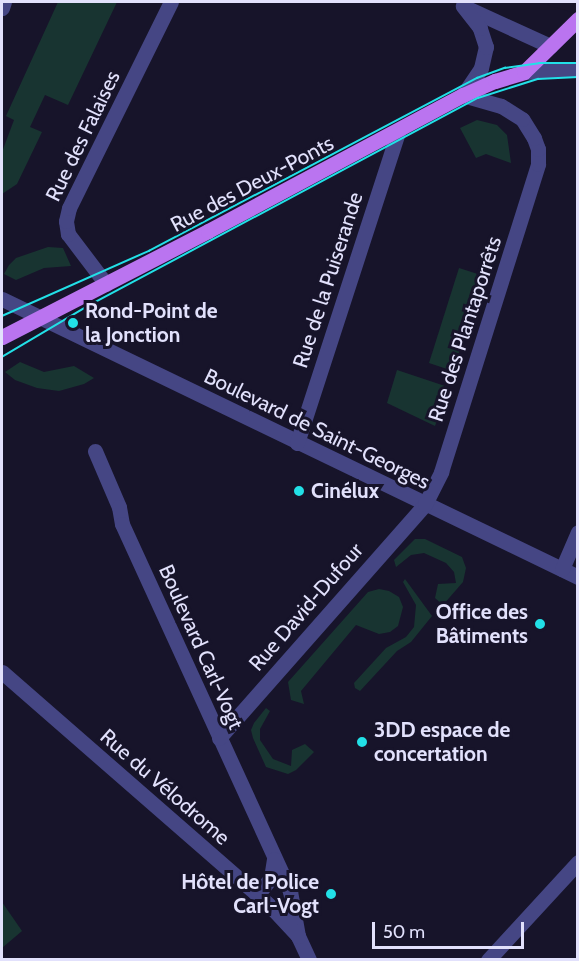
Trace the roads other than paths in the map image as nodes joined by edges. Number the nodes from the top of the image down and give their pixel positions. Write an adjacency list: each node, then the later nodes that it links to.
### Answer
1 (4, 2): 4 (street)
2 (171, 2): 11 (street, Rue des Falaises)
3 (458, 4): 6 (street); 9 (street)
4 (2, 8)
5 (575, 21): 6 (main road)
6 (550, 46): 8 (main road)
7 (578, 69): 8 (street)
8 (524, 72): 9 (main road, Rue des Deux-Ponts)
9 (463, 95): 10 (main road, Rue des Deux-Ponts); 17 (street, Rue des Plantaporrêts)
10 (399, 130): 11 (main road, Rue des Deux-Ponts); 15 (street, Rue de la Puiserande)
11 (106, 284): 13 (main road, Rue des Deux-Ponts)
12 (2, 298): 13 (street, Boulevard de Saint-Georges)
13 (39, 317): 14 (main road, Rue des Deux-Ponts); 15 (street, Boulevard de Saint-Georges)
14 (2, 337)
15 (297, 443): 17 (street, Boulevard de Saint-Georges)
16 (94, 451): 22 (street, Boulevard Carl-Vogt)
17 (425, 504): 19 (street, Boulevard de Saint-Georges); 22 (street, Rue David-Dufour)
18 (578, 532): 19 (street)
19 (562, 569): 20 (street, Boulevard de Saint-Georges)
20 (578, 577)
21 (2, 672): 25 (street, Rue du Vélodrome)
22 (219, 738): 23 (street, Boulevard Carl-Vogt)
23 (274, 859): 25 (street); 26 (street, Boulevard Carl-Vogt)
24 (578, 862): 28 (street)
25 (257, 895): 26 (street, Rue du Vélodrome)
26 (298, 936): 27 (street, Boulevard Carl-Vogt)
27 (309, 960)
28 (488, 960)

